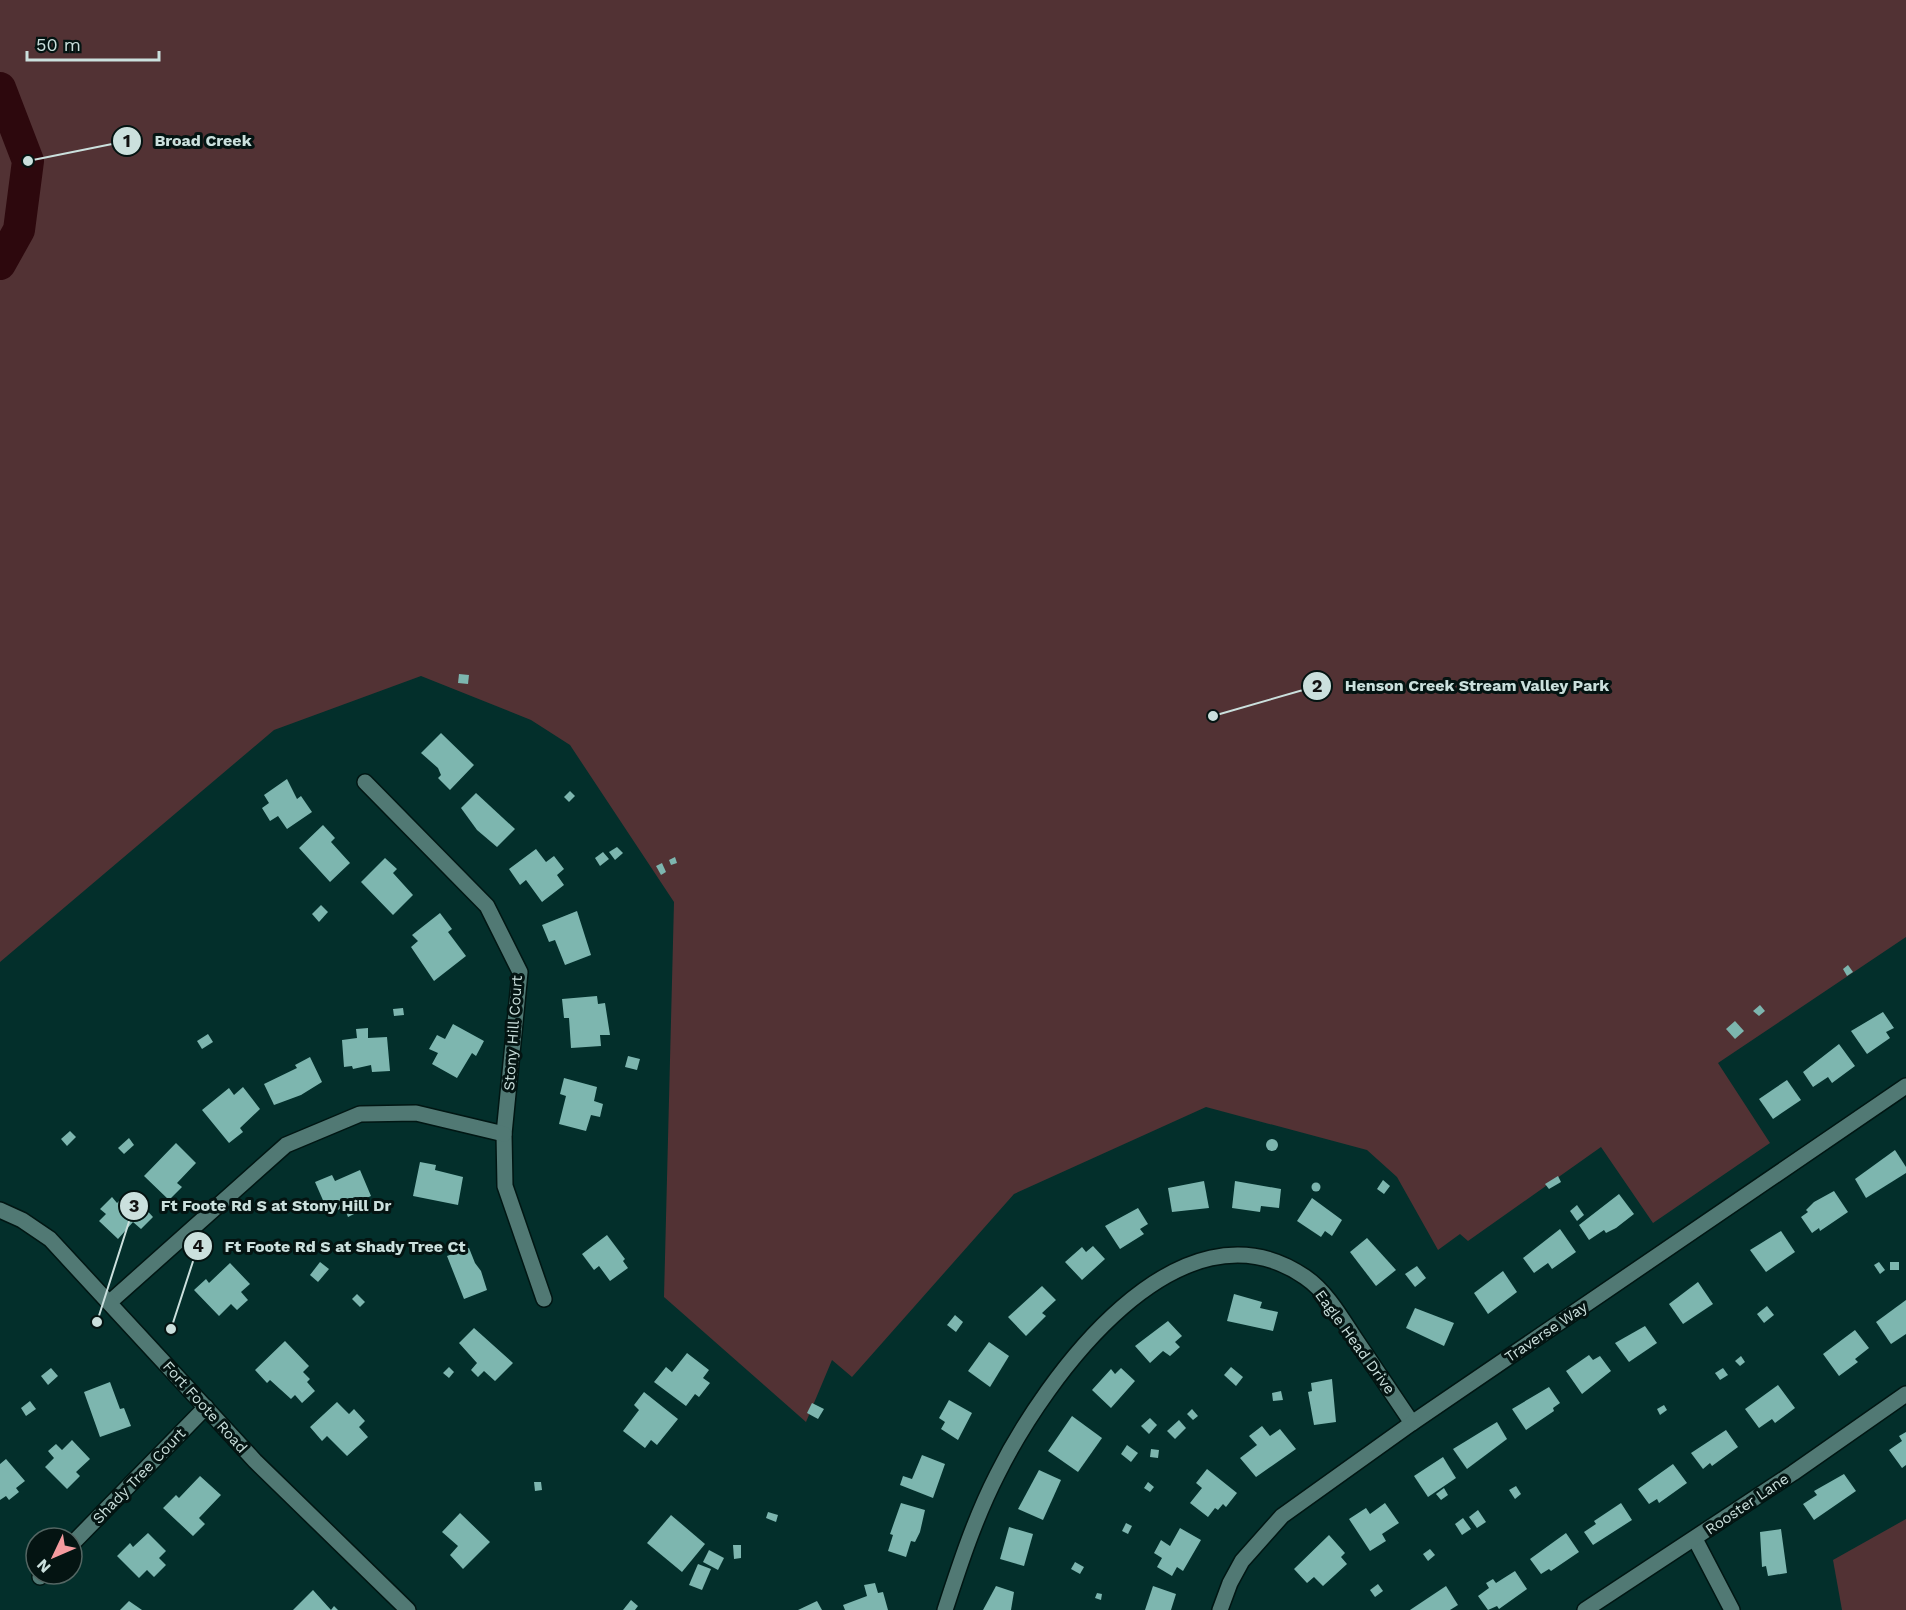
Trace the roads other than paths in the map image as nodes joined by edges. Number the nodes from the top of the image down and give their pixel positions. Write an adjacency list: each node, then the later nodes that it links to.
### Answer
1 (365, 782): 3 (street, Stony Hill Court)
2 (1906, 1086): 9 (street, Traverse Way)
3 (504, 1134): 5 (street, Stony Hill Court); 6 (street)
4 (0, 1210): 6 (street, Fort Foote Road)
5 (544, 1299)
6 (111, 1302): 8 (street, Fort Foote Road)
7 (1906, 1394): 11 (street, Rooster Lane)
8 (206, 1407): 10 (street, Shady Tree Court); 12 (street, Fort Foote Road)
9 (1412, 1423): 13 (street, Eagle Head Drive); 14 (street, Traverse Way)
10 (84, 1532)
11 (1695, 1539): 15 (street, Rooster Lane); 16 (street)
12 (408, 1610)
13 (945, 1610)
14 (1220, 1610)
15 (1585, 1610)
16 (1732, 1610)

